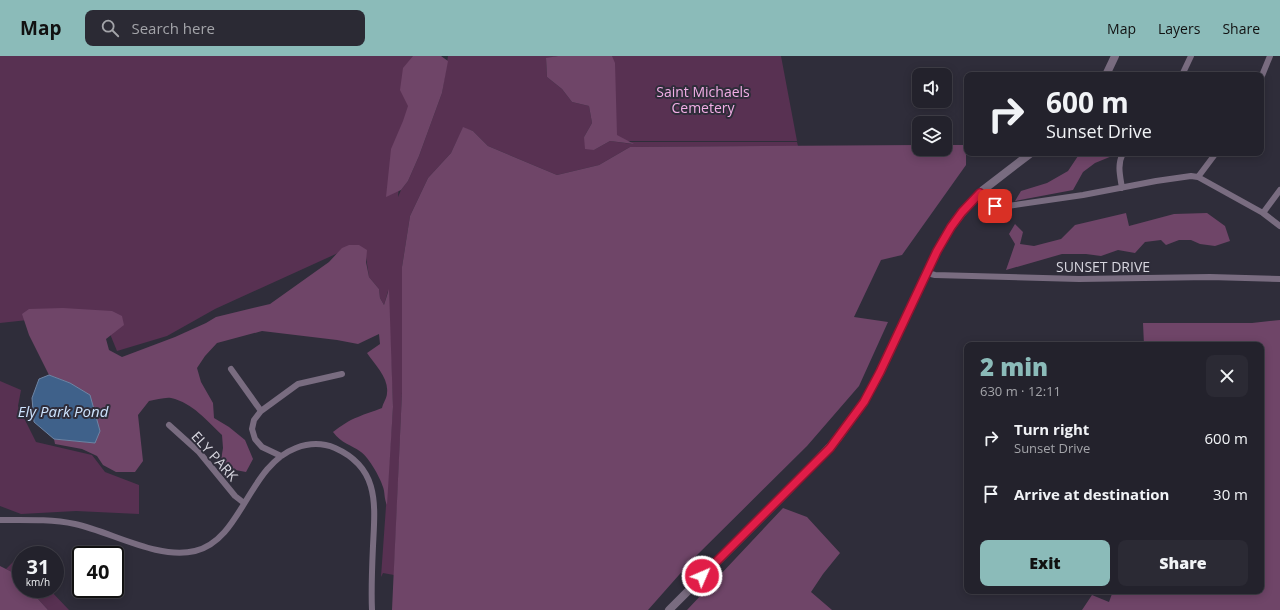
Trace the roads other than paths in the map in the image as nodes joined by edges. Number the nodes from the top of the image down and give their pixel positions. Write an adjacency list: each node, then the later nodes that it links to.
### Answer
1 (1116, 56): 4 (street)
2 (1191, 56): 5 (street)
3 (1270, 56): 6 (street)
4 (1108, 72)
5 (1183, 72)
6 (1263, 72)
7 (1027, 156): 13 (street)
8 (1122, 156): 11 (street)
9 (1214, 156): 10 (street)
10 (1198, 177): 11 (street); 14 (street)
11 (1122, 188): 13 (street)
12 (1280, 190): 14 (street)
13 (980, 193): 16 (street)
14 (1263, 213): 15 (street)
15 (1280, 226)
16 (927, 273): 17 (street, SUNSET DRIVE); 26 (street)
17 (1280, 279)
18 (231, 369): 20 (street)
19 (342, 374): 20 (street)
20 (261, 411): 22 (street)
21 (169, 424): 23 (street, ELY PARK)
22 (281, 456): 23 (street); 25 (street)
23 (244, 503): 24 (street)
24 (0, 520)
25 (372, 610)
26 (669, 610)

